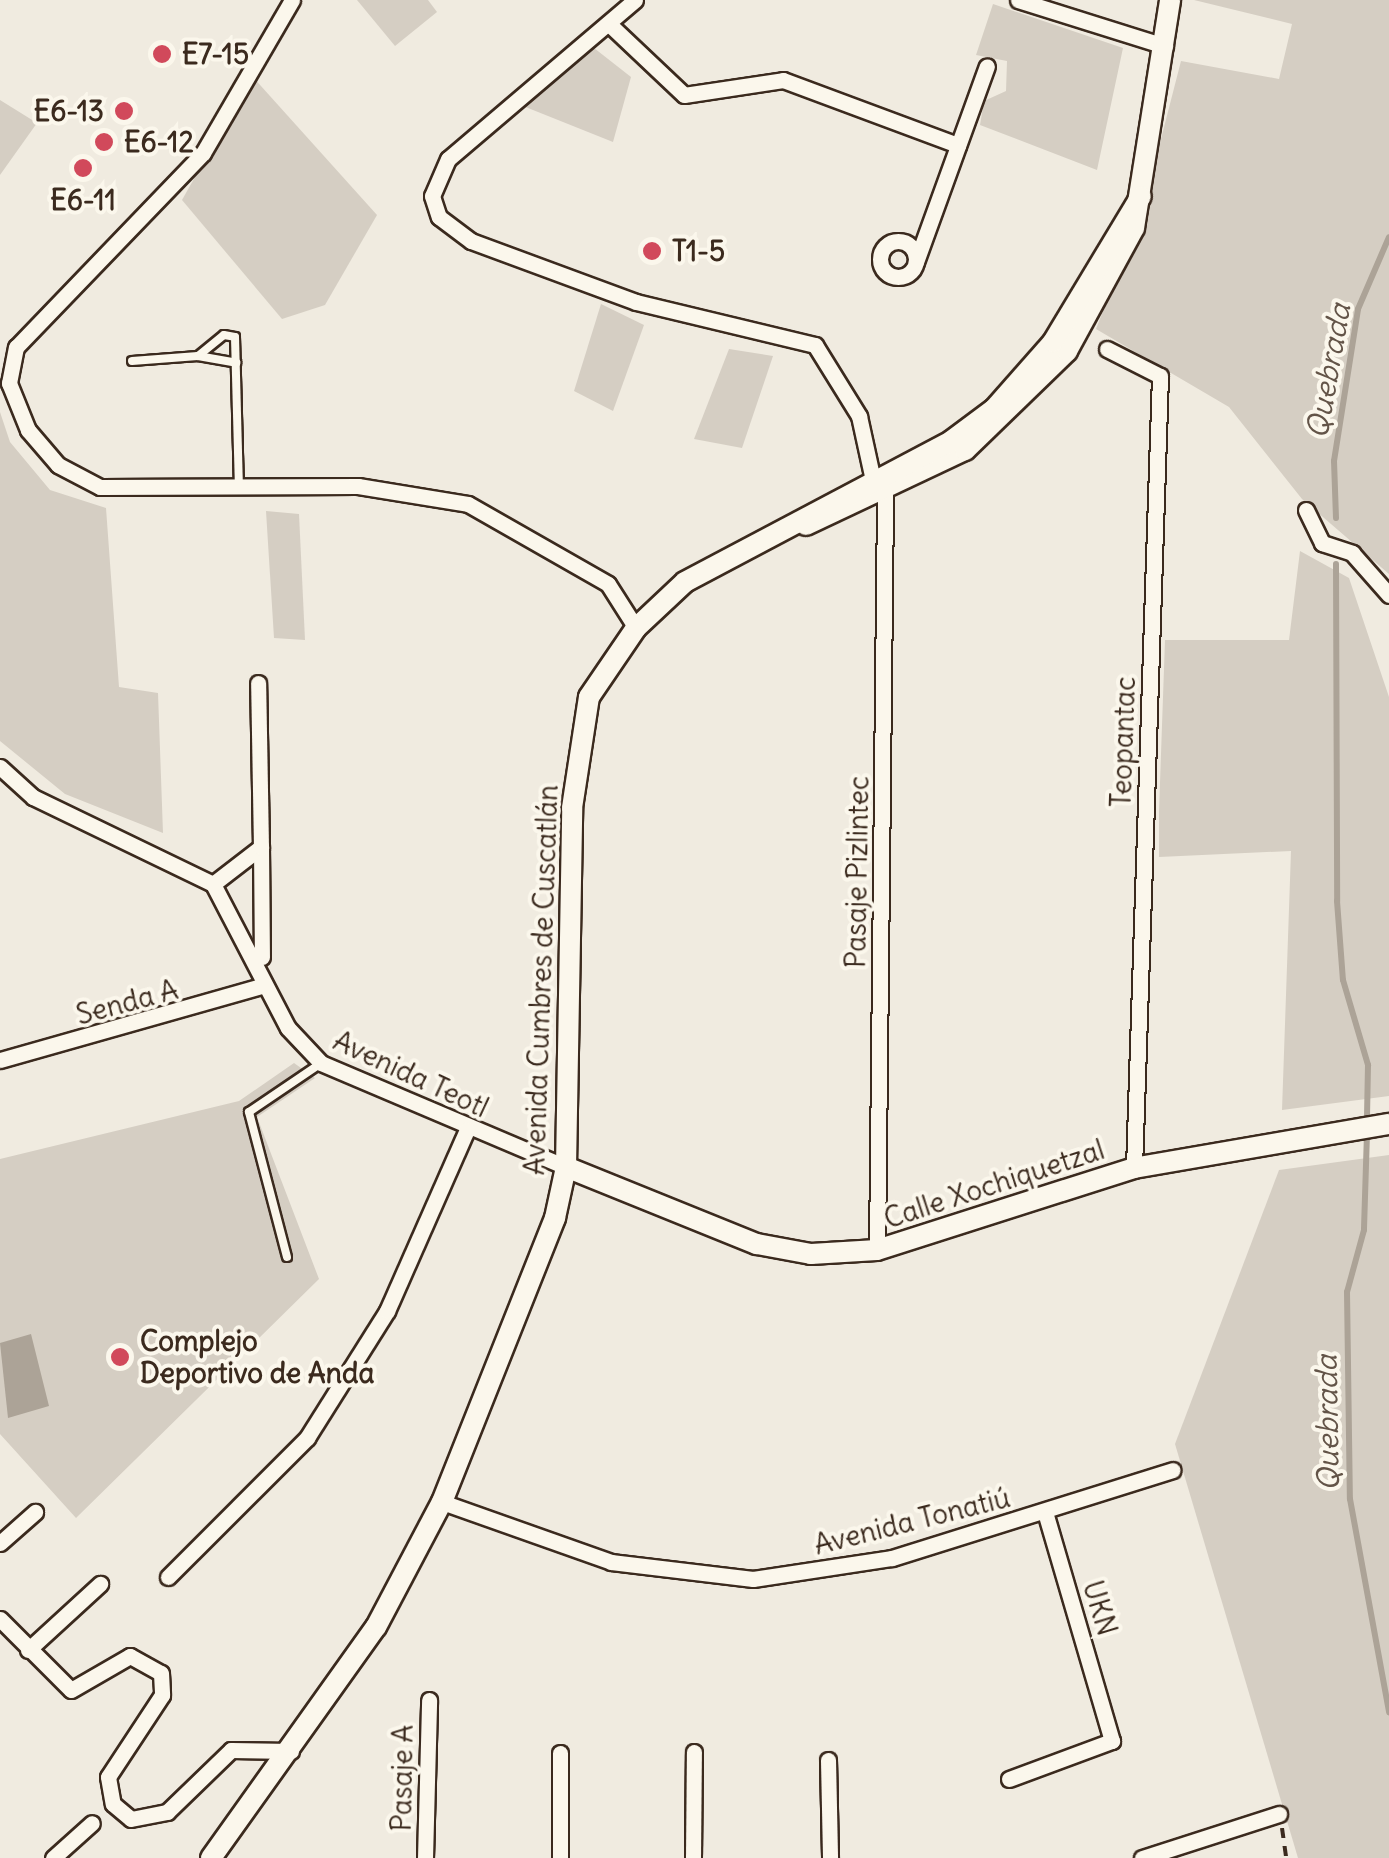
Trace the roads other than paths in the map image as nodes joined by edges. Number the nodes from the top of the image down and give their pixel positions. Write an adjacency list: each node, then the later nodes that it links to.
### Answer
1 (292, 0): 15 (street)
2 (635, 0): 5 (street)
3 (1018, 0): 6 (street)
4 (1170, 0): 6 (main road, Avenida Cumbres de Cuscatlán)
5 (609, 24): 8 (street); 14 (street, Pasaje Pizlintec)
6 (1165, 46): 14 (main road, Avenida Cumbres de Cuscatlán)
7 (987, 66): 8 (street)
8 (958, 144): 9 (street)
9 (916, 262)
10 (1107, 349): 29 (street, Teopantac)
11 (198, 356): 12 (lane); 13 (lane); 13 (lane)
12 (132, 361)
13 (236, 362): 15 (lane)
14 (879, 487): 18 (main road, Avenida Cumbres de Cuscatlán); 30 (street, Pasaje Pizlintec)
15 (239, 488): 18 (street)
16 (1306, 510): 17 (street)
17 (1389, 595)
18 (636, 628): 28 (main road, Avenida Cumbres de Cuscatlán)
19 (258, 683): 21 (street)
20 (0, 767): 22 (street)
21 (260, 846): 22 (street); 23 (street)
22 (213, 884): 23 (street, Avenida Teotl)
23 (266, 992): 24 (street, Senda A); 25 (street, Avenida Teotl)
24 (0, 1060)
25 (321, 1064): 27 (street, Avenida Teotl); 31 (lane)
26 (1389, 1124): 29 (main road, Calle Xochiquetzal)
27 (466, 1130): 28 (street, Avenida Teotl); 37 (street)
28 (566, 1167): 30 (main road, Calle Xochiquetzal); 33 (main road, Avenida Cumbres de Cuscatlán)
29 (1134, 1168): 30 (main road, Calle Xochiquetzal)
30 (877, 1250)
31 (287, 1257)
32 (1173, 1470): 35 (street)
33 (442, 1502): 35 (street, Avenida Tonatiú); 42 (main road, Avenida Cumbres de Cuscatlán)
34 (34, 1512): 36 (street)
35 (1045, 1512): 46 (street, UKN)
36 (0, 1543)
37 (168, 1577)
38 (100, 1584): 40 (street)
39 (0, 1618): 40 (street)
40 (28, 1650): 42 (street)
41 (429, 1700): 53 (street, Pasaje A)
42 (291, 1751): 48 (main road, Avenida Cumbres de Cuscatlán)
43 (694, 1752): 55 (street)
44 (560, 1753): 54 (street)
45 (828, 1760): 56 (street)
46 (1009, 1779)
47 (1280, 1814): 57 (street)
48 (242, 1817): 51 (main road, Avenida Cumbres de Cuscatlán); 52 (main road)
49 (92, 1823): 50 (street)
50 (53, 1858)
51 (211, 1858)
52 (237, 1858)
53 (425, 1858)
54 (560, 1858)
55 (694, 1858)
56 (830, 1858)
57 (1142, 1858)

